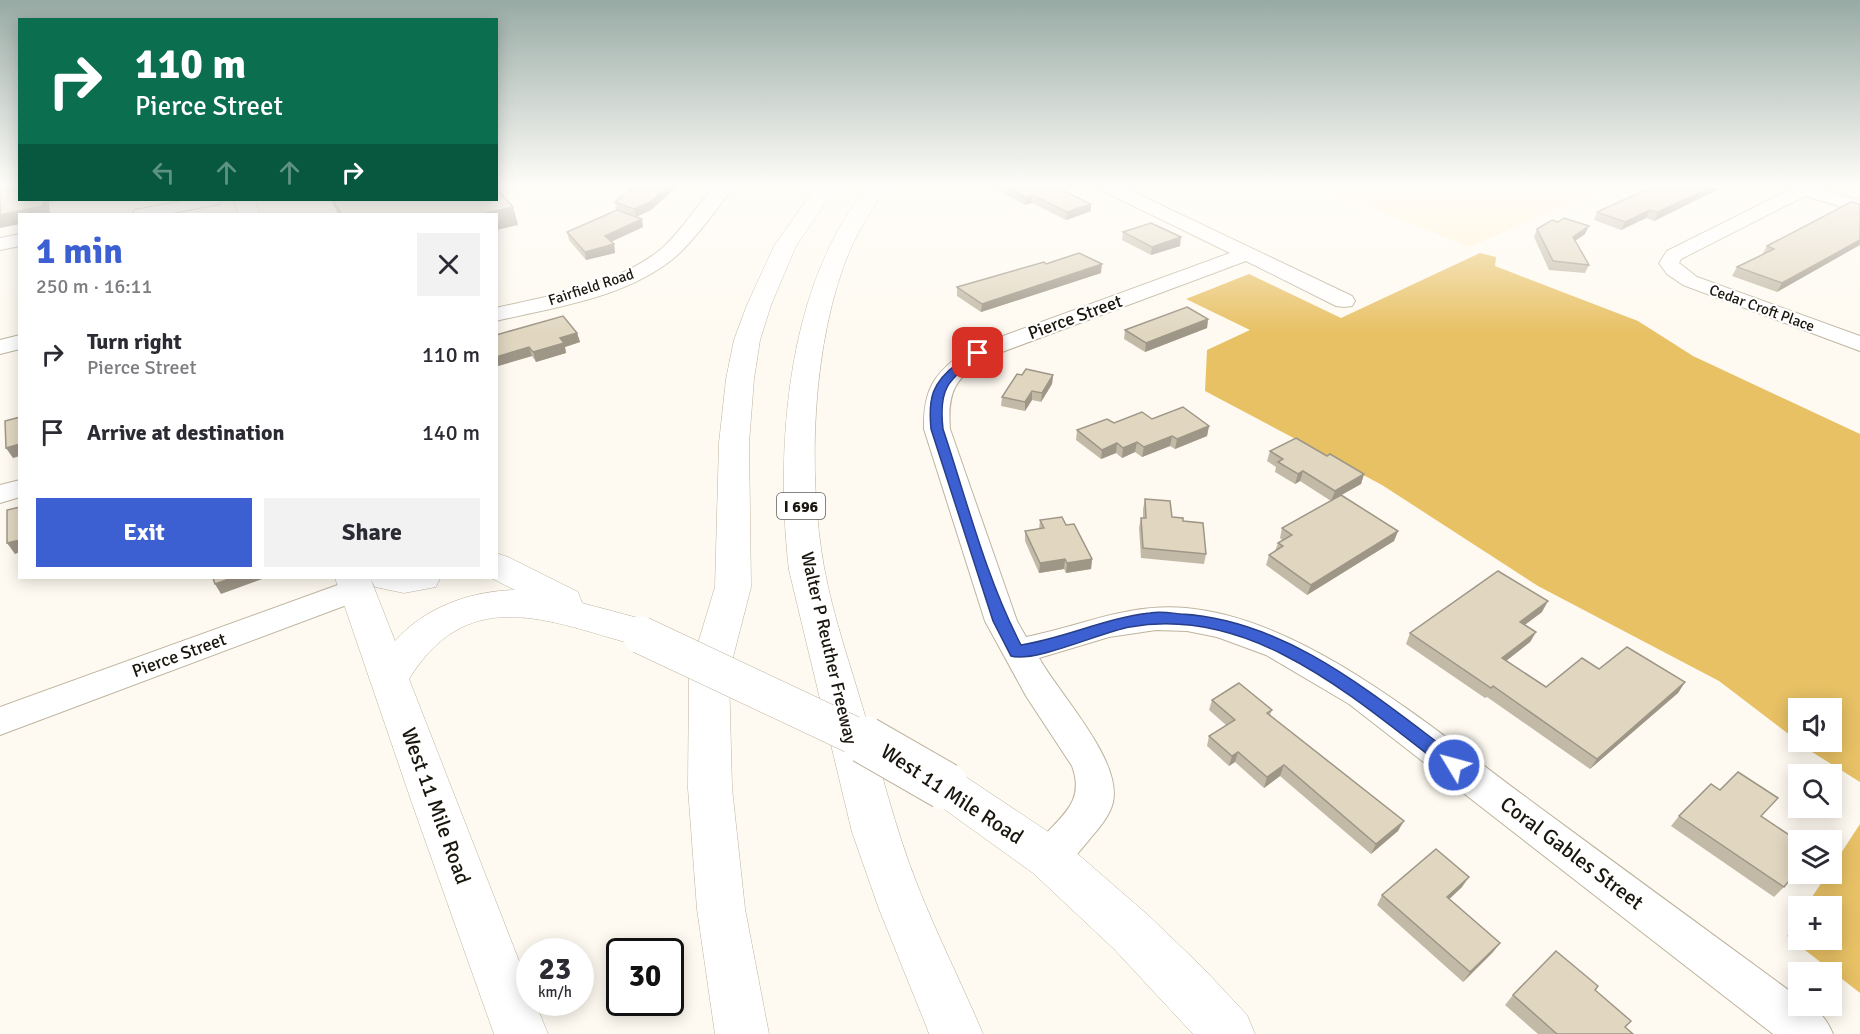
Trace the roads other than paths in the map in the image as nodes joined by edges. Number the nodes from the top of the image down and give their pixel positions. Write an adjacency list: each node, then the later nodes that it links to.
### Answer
1 (683, 235): 10 (street, Fairfield Road)
2 (792, 235): 25 (main road)
3 (847, 235): 26 (main road, Walter P Reuther Freeway / I 696)
4 (1208, 235): 8 (street)
5 (1713, 235): 12 (street, Cedar Croft Place)
6 (18, 240): 7 (street)
7 (0, 244)
8 (1246, 254): 9 (street); 20 (street, Pierce Street)
9 (1344, 301)
10 (498, 314)
11 (18, 342): 13 (street)
12 (1860, 344)
13 (0, 347)
14 (18, 489): 15 (street)
15 (0, 494)
16 (498, 566): 19 (main road, West 11 Mile Road)
17 (417, 579): 18 (main road)
18 (366, 581): 21 (main road, West 11 Mile Road); 22 (street, Pierce Street)
19 (633, 631): 21 (main road); 23 (main road, West 11 Mile Road, bridge)
20 (1017, 651): 23 (street); 28 (street, Coral Gables Street)
21 (389, 678): 24 (main road, West 11 Mile Road)
22 (0, 722)
23 (1049, 858): 27 (main road, West 11 Mile Road)
24 (521, 1034)
25 (742, 1034)
26 (956, 1034)
27 (1228, 1034)
28 (1810, 1034)

